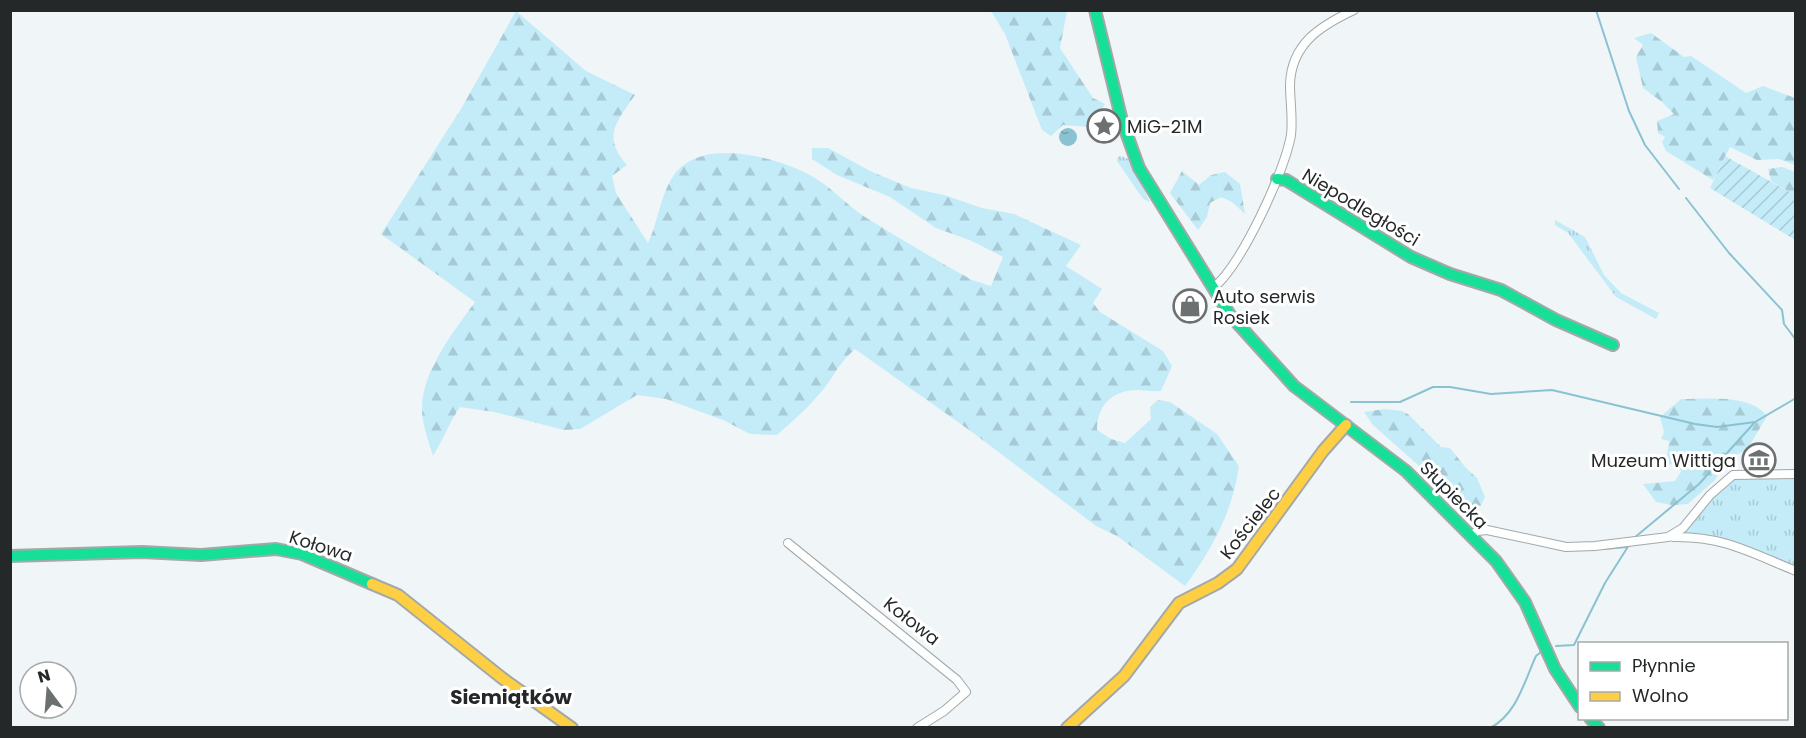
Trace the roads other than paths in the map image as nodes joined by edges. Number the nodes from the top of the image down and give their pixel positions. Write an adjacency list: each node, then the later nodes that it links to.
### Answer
1 (1095, 10): 4 (street, Słupiecka)
2 (1354, 10): 3 (street, Niepodległości)
3 (1276, 179): 4 (street); 5 (street, Niepodległości)
4 (1213, 288): 6 (street, Słupiecka)
5 (1613, 345)
6 (1346, 425): 8 (street, Słupiecka); 16 (street, Kościelec)
7 (1796, 474): 9 (street)
8 (1472, 536): 9 (street); 13 (street, Słupiecka)
9 (1668, 537): 12 (street)
10 (788, 543): 15 (street, Kołowa)
11 (10, 556): 14 (street, Kołowa)
12 (1796, 571)
13 (1578, 704)
14 (572, 728)
15 (917, 728)
16 (1067, 728)

